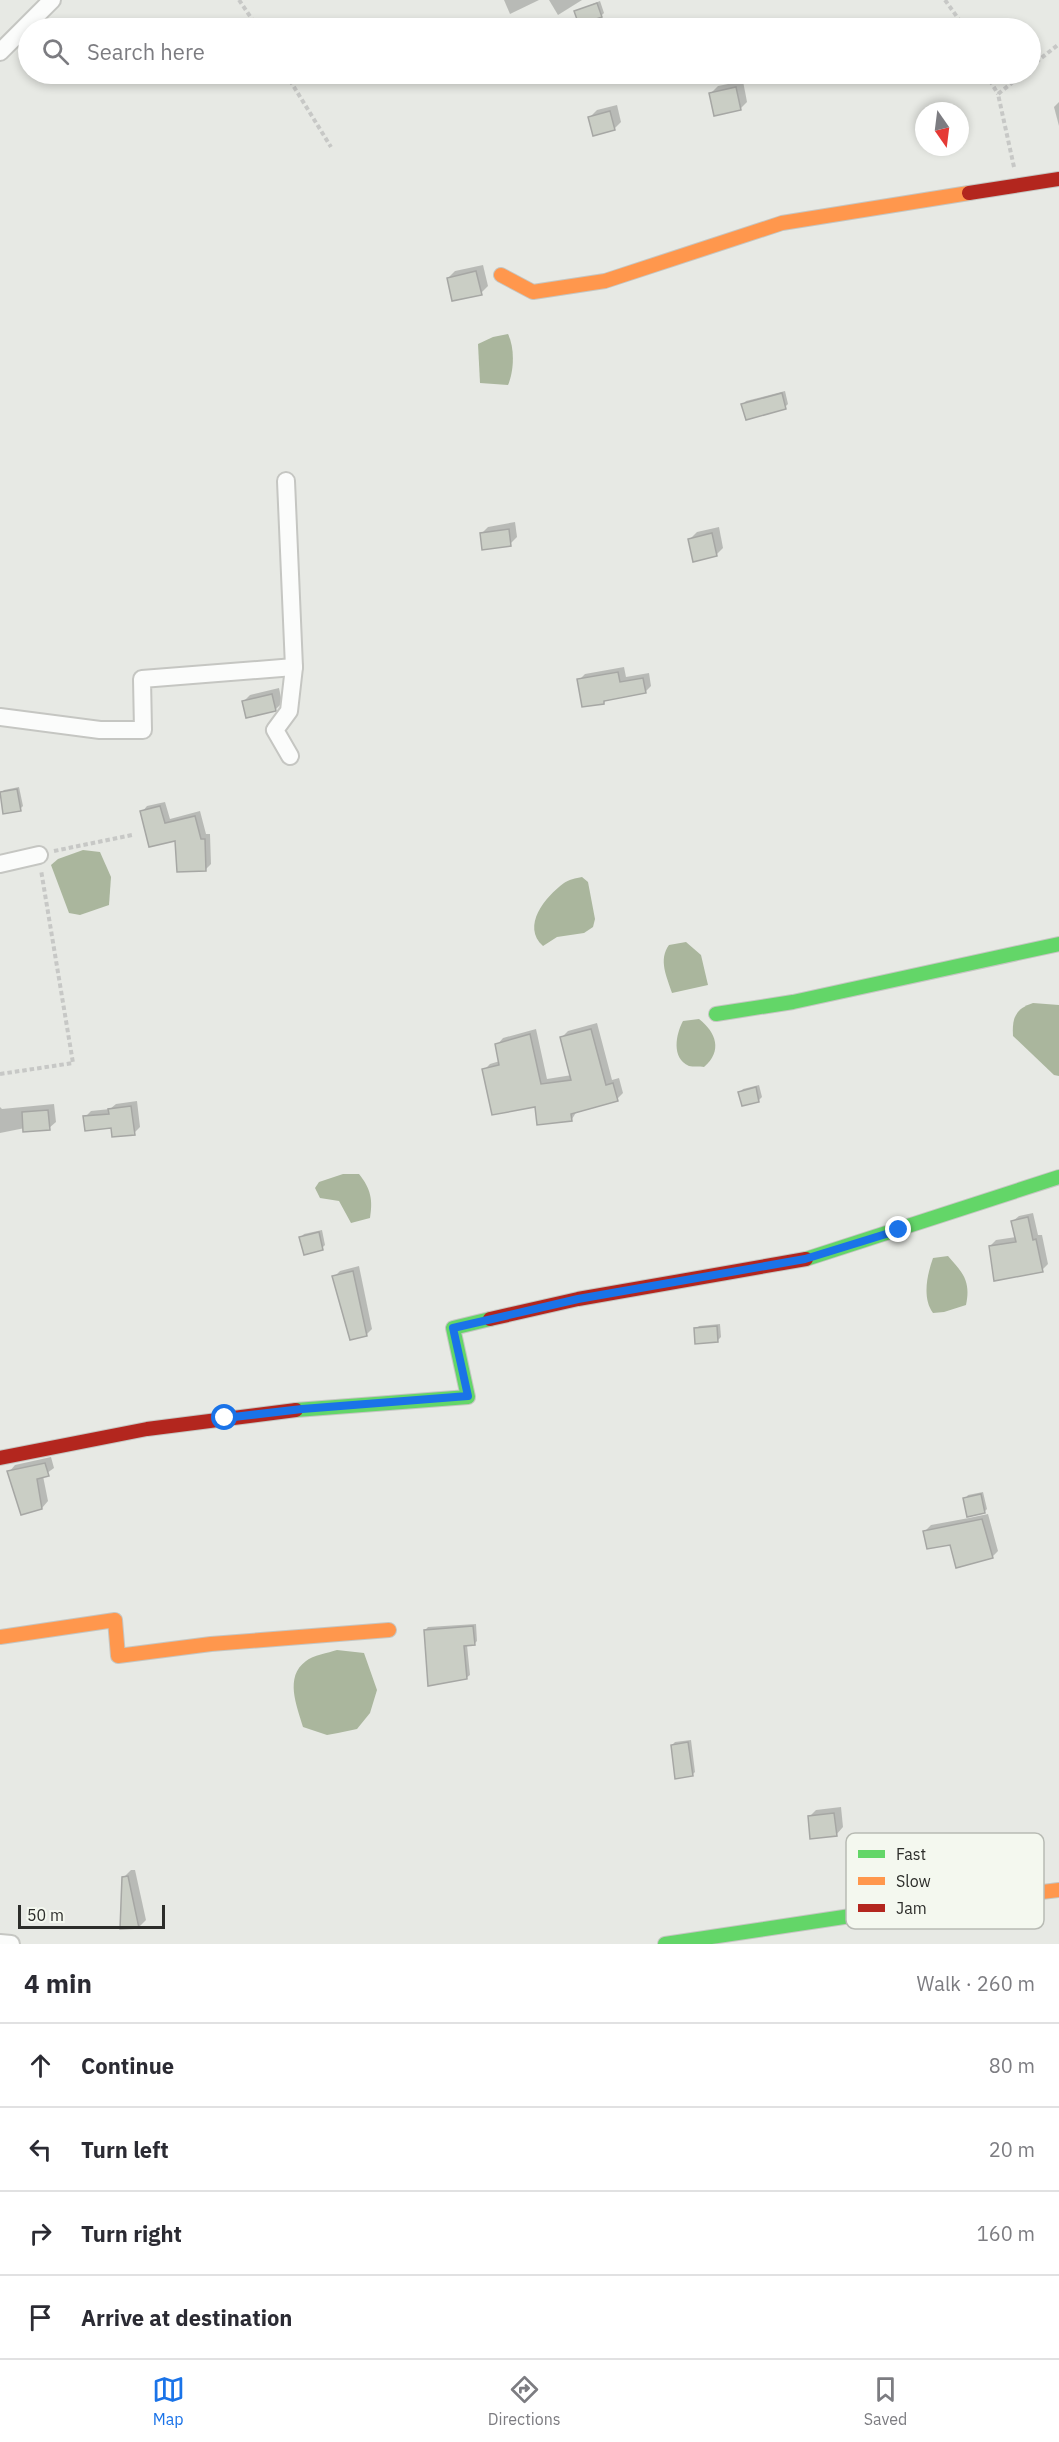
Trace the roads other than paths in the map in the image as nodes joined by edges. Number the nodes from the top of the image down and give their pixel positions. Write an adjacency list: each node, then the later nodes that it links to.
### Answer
1 (52, 0): 2 (street)
2 (34, 18)
3 (18, 34): 4 (street)
4 (0, 52)
5 (1059, 179): 6 (street)
6 (501, 275)
7 (286, 481): 8 (street)
8 (294, 667): 9 (street); 10 (street)
9 (0, 717)
10 (291, 756)
11 (39, 855): 12 (street)
12 (0, 864)
13 (1059, 944): 14 (street)
14 (716, 1014)
15 (1059, 1177): 16 (street)
16 (0, 1458)
17 (389, 1630): 18 (street)
18 (0, 1637)
19 (1059, 1890): 20 (street)
20 (1044, 1892)
21 (846, 1917): 24 (street)
22 (0, 1943): 23 (street)
23 (11, 1944)
24 (665, 1944)

